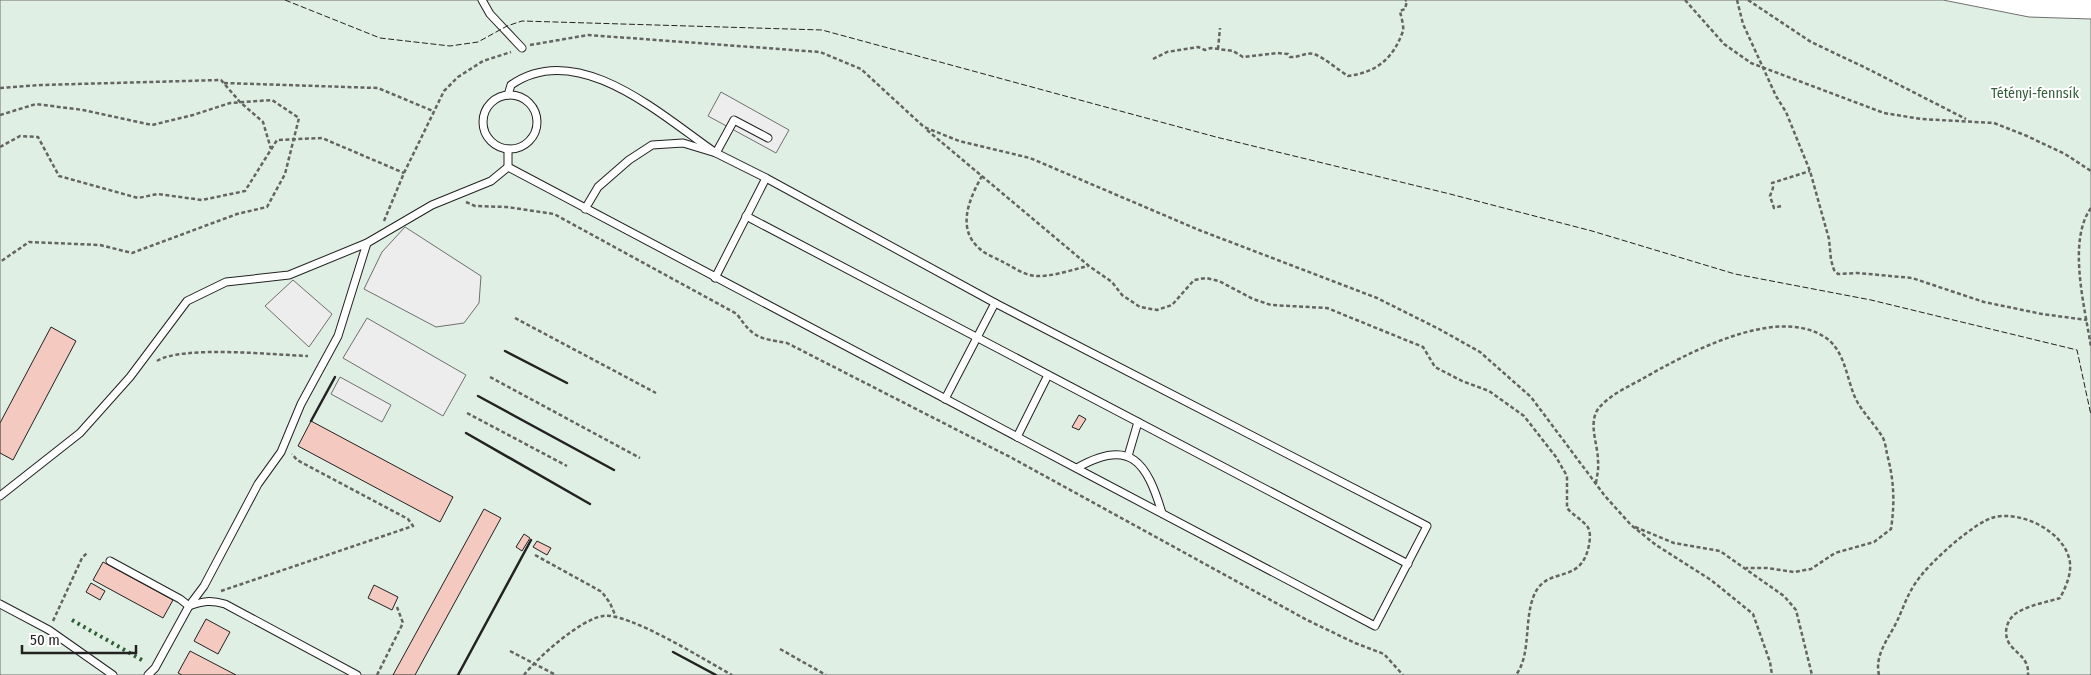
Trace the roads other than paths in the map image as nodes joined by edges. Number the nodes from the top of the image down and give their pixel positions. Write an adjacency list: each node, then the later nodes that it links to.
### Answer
1 (482, 0): 2 (lane)
2 (522, 48)
3 (508, 95): 5 (lane); 5 (lane); 6 (lane)
4 (768, 138): 6 (lane)
5 (508, 149): 7 (lane)
6 (716, 153): 8 (lane); 9 (lane)
7 (508, 168): 9 (lane); 11 (lane)
8 (766, 178): 10 (lane); 13 (lane)
9 (585, 209): 12 (lane)
10 (746, 216): 12 (lane); 14 (lane)
11 (368, 243): 21 (lane); 26 (lane)
12 (716, 278): 16 (lane)
13 (995, 302): 14 (lane); 24 (lane)
14 (977, 338): 15 (lane); 16 (lane)
15 (1048, 375): 17 (lane); 18 (lane)
16 (946, 399): 18 (lane)
17 (1138, 422): 19 (lane); 24 (lane)
18 (1017, 437): 20 (lane)
19 (1128, 456): 20 (lane); 22 (lane)
20 (1077, 468): 22 (lane)
21 (0, 496)
22 (1162, 513): 24 (lane)
23 (110, 561): 26 (lane)
24 (1408, 564)
25 (0, 604): 27 (lane)
26 (189, 606): 28 (lane); 29 (lane)
27 (113, 675)
28 (148, 675)
29 (357, 675)

